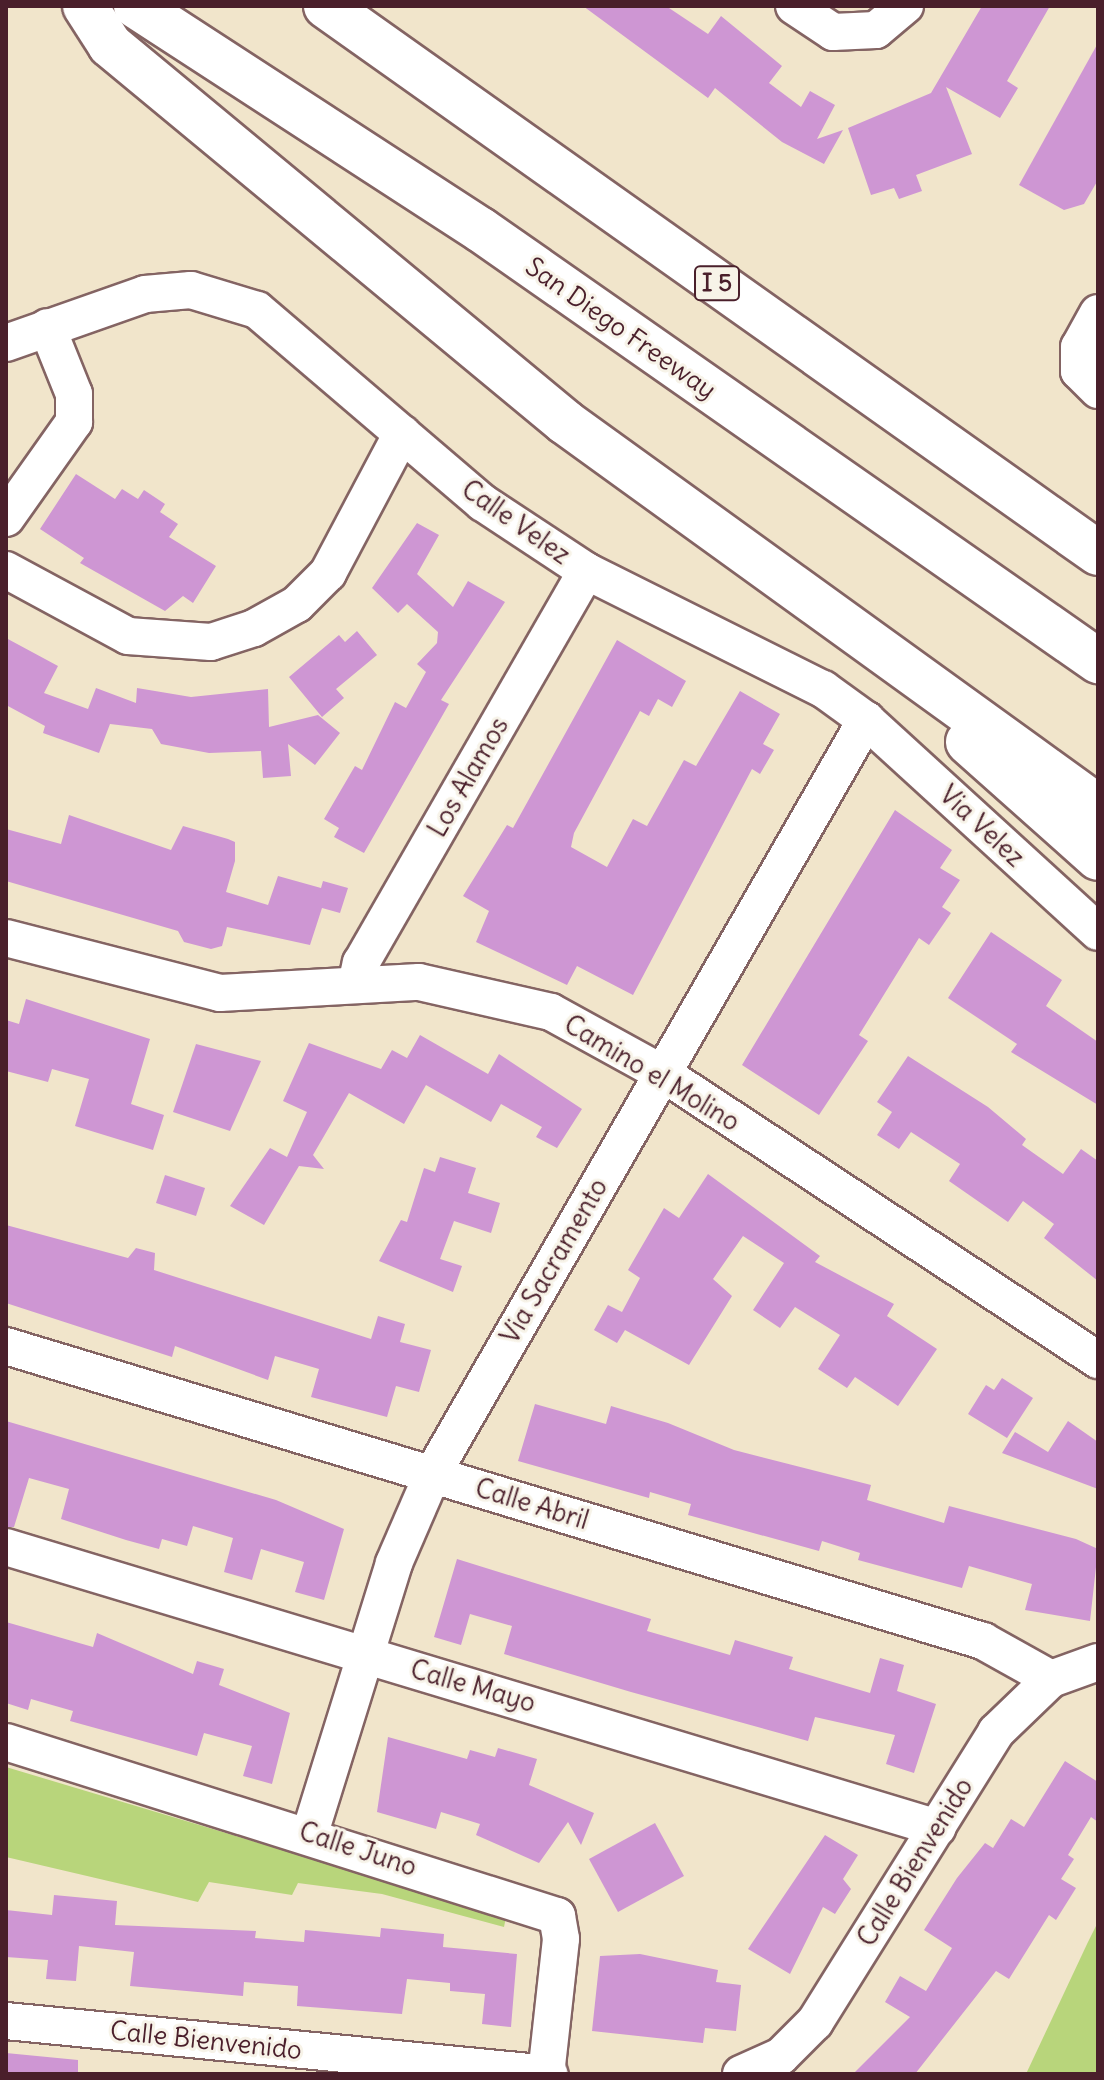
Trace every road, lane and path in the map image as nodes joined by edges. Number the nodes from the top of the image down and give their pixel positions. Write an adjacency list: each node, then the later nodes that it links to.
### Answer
1 (85, 6): 17 (highway)
2 (136, 6): 18 (highway, San Diego Freeway)
3 (326, 6): 11 (highway, I 5)
4 (794, 6): 5 (street)
5 (905, 6)
6 (1098, 313): 9 (street)
7 (47, 327): 8 (street); 10 (street, Calle Velez); 12 (street)
8 (6, 343)
9 (1088, 380)
10 (402, 433): 15 (street); 16 (street, Calle Velez)
11 (1039, 511): 13 (highway); 14 (highway, I 5)
12 (6, 518)
13 (1098, 544)
14 (1098, 553)
15 (6, 570)
16 (586, 571): 19 (street, Calle Velez); 24 (street, Los Alamos)
17 (872, 642): 20 (highway); 21 (highway)
18 (1098, 661)
19 (866, 720): 22 (street, Via Velez); 25 (street, Via Sacramento)
20 (1098, 807)
21 (1098, 858)
22 (1098, 932)
23 (6, 938): 24 (street, Camino el Molino)
24 (356, 984): 25 (street, Camino el Molino)
25 (662, 1073): 27 (street, Camino el Molino); 28 (street, Via Sacramento)
26 (6, 1346): 28 (street, Calle Abril)
27 (1098, 1360)
28 (433, 1473): 30 (street, Via Sacramento); 32 (street, Calle Abril)
29 (6, 1547): 30 (street, Calle Mayo)
30 (365, 1654): 34 (street, Calle Mayo); 35 (street, Via Sacramento)
31 (1098, 1662): 32 (street, Calle Bienvenido)
32 (1051, 1679): 34 (street, Calle Bienvenido)
33 (6, 1742): 35 (street, Calle Juno)
34 (938, 1828): 38 (street, Calle Bienvenido)
35 (310, 1833): 37 (street, Calle Juno)
36 (6, 2021): 37 (street, Calle Bienvenido)
37 (548, 2074)
38 (741, 2074)

